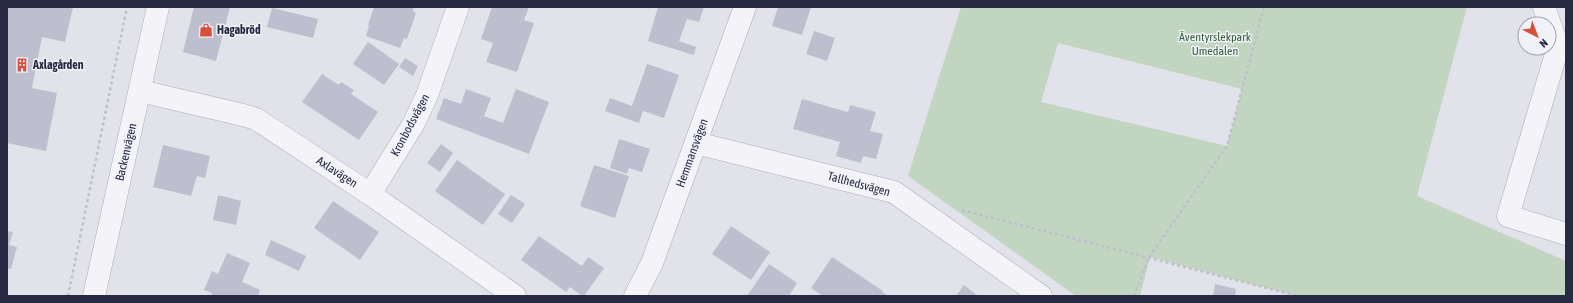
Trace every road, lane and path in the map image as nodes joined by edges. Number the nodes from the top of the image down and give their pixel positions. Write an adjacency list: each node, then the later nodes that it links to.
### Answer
1 (127, 7): 13 (path)
2 (158, 7): 7 (street, Backenvägen)
3 (458, 7): 9 (street, Kronbodsvägen)
4 (744, 7): 8 (street, Hemmansvägen)
5 (1264, 7): 12 (path)
6 (1544, 7): 11 (street)
7 (140, 91): 9 (street, Axlavägen); 14 (street, Backenvägen)
8 (696, 143): 16 (street, Hemmansvägen); 17 (street, Tallhedsvägen)
9 (370, 194): 15 (street, Axlavägen)
10 (956, 208): 12 (path)
11 (1566, 234)
12 (1150, 257): 18 (path); 19 (path)
13 (68, 296)
14 (94, 296)
15 (515, 296)
16 (635, 296)
17 (1041, 296)
18 (1134, 296)
19 (1298, 296)

